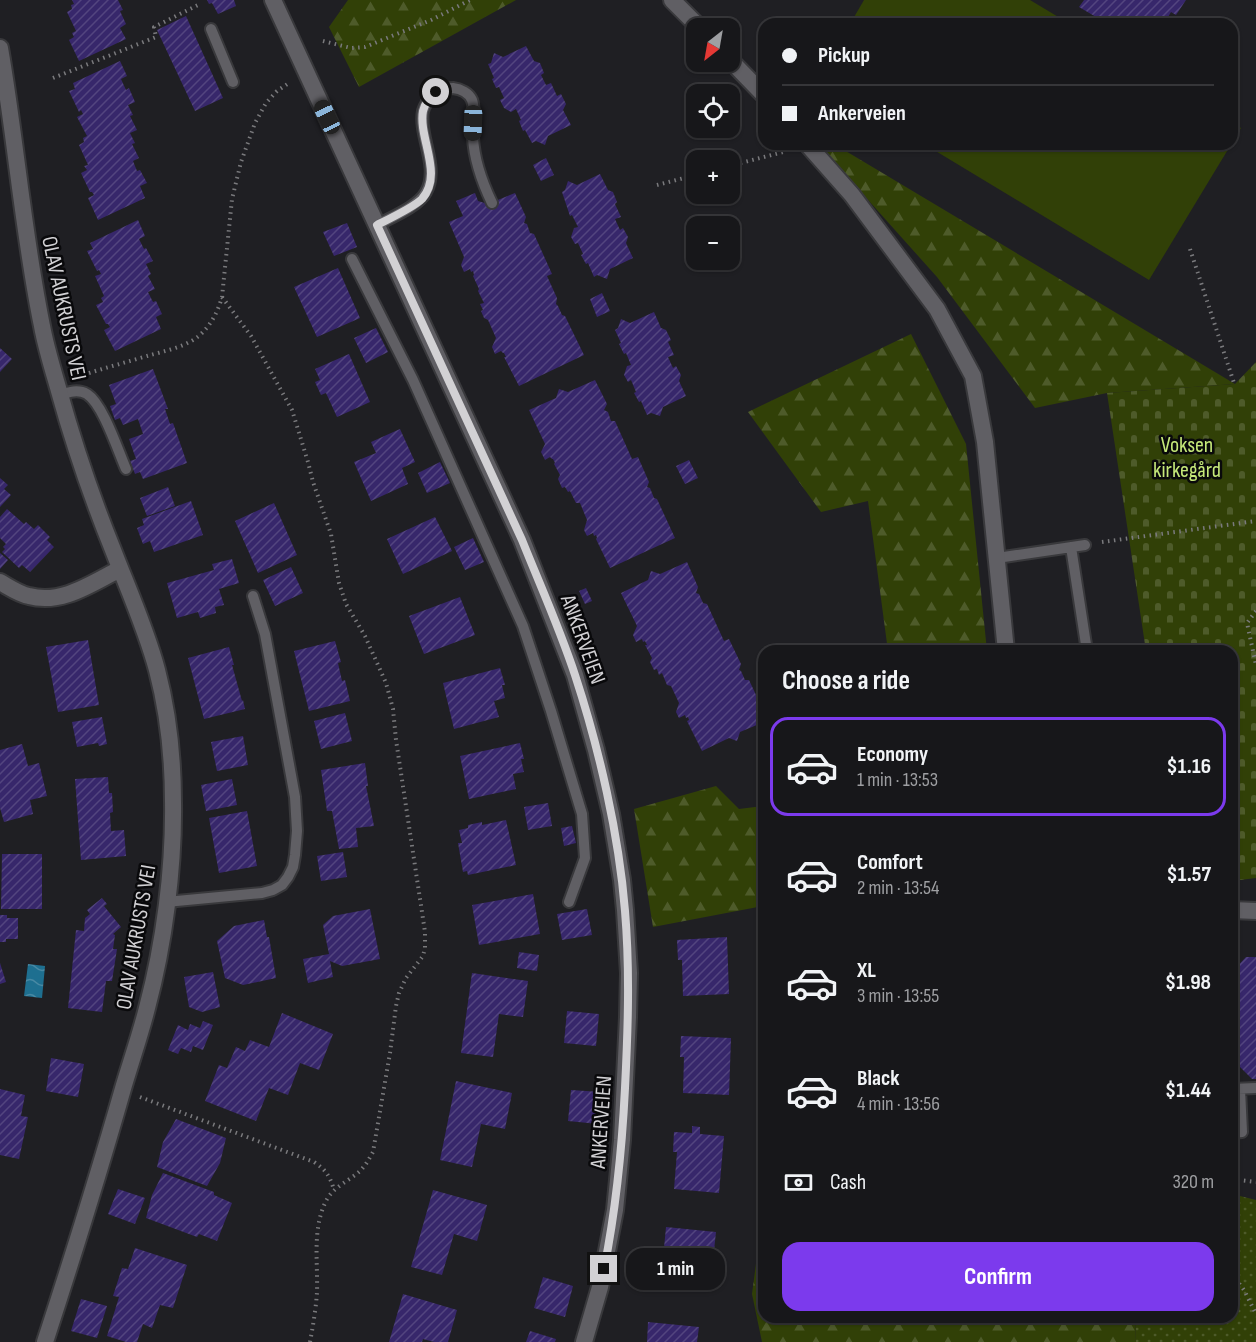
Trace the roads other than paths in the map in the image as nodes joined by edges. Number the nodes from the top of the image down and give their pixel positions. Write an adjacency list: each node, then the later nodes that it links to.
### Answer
1 (273, 0): 11 (street, ANKERVEIEN)
2 (672, 0): 3 (street)
3 (690, 18)
4 (211, 29): 7 (lane)
5 (0, 48): 13 (street, OLAV AUKRUSTS VEI)
6 (740, 70): 8 (street)
7 (233, 82)
8 (758, 89)
9 (812, 150): 17 (street)
10 (492, 202): 11 (lane)
11 (377, 225): 32 (street, ANKERVEIEN)
12 (352, 259): 24 (lane)
13 (58, 389): 14 (lane); 18 (street, OLAV AUKRUSTS VEI)
14 (126, 469)
15 (1085, 545): 16 (lane)
16 (1071, 547): 17 (lane); 22 (lane)
17 (997, 558): 21 (street)
18 (120, 569): 19 (street); 23 (street, OLAV AUKRUSTS VEI)
19 (0, 582)
20 (253, 596): 23 (lane)
21 (1005, 645)
22 (1086, 645)
23 (166, 902): 31 (street, OLAV AUKRUSTS VEI)
24 (569, 902)
25 (1238, 910): 26 (street)
26 (1256, 911)
27 (1256, 1088): 28 (lane)
28 (1238, 1089)
29 (1238, 1103): 30 (lane)
30 (1238, 1132)
31 (45, 1342)
32 (584, 1342)

